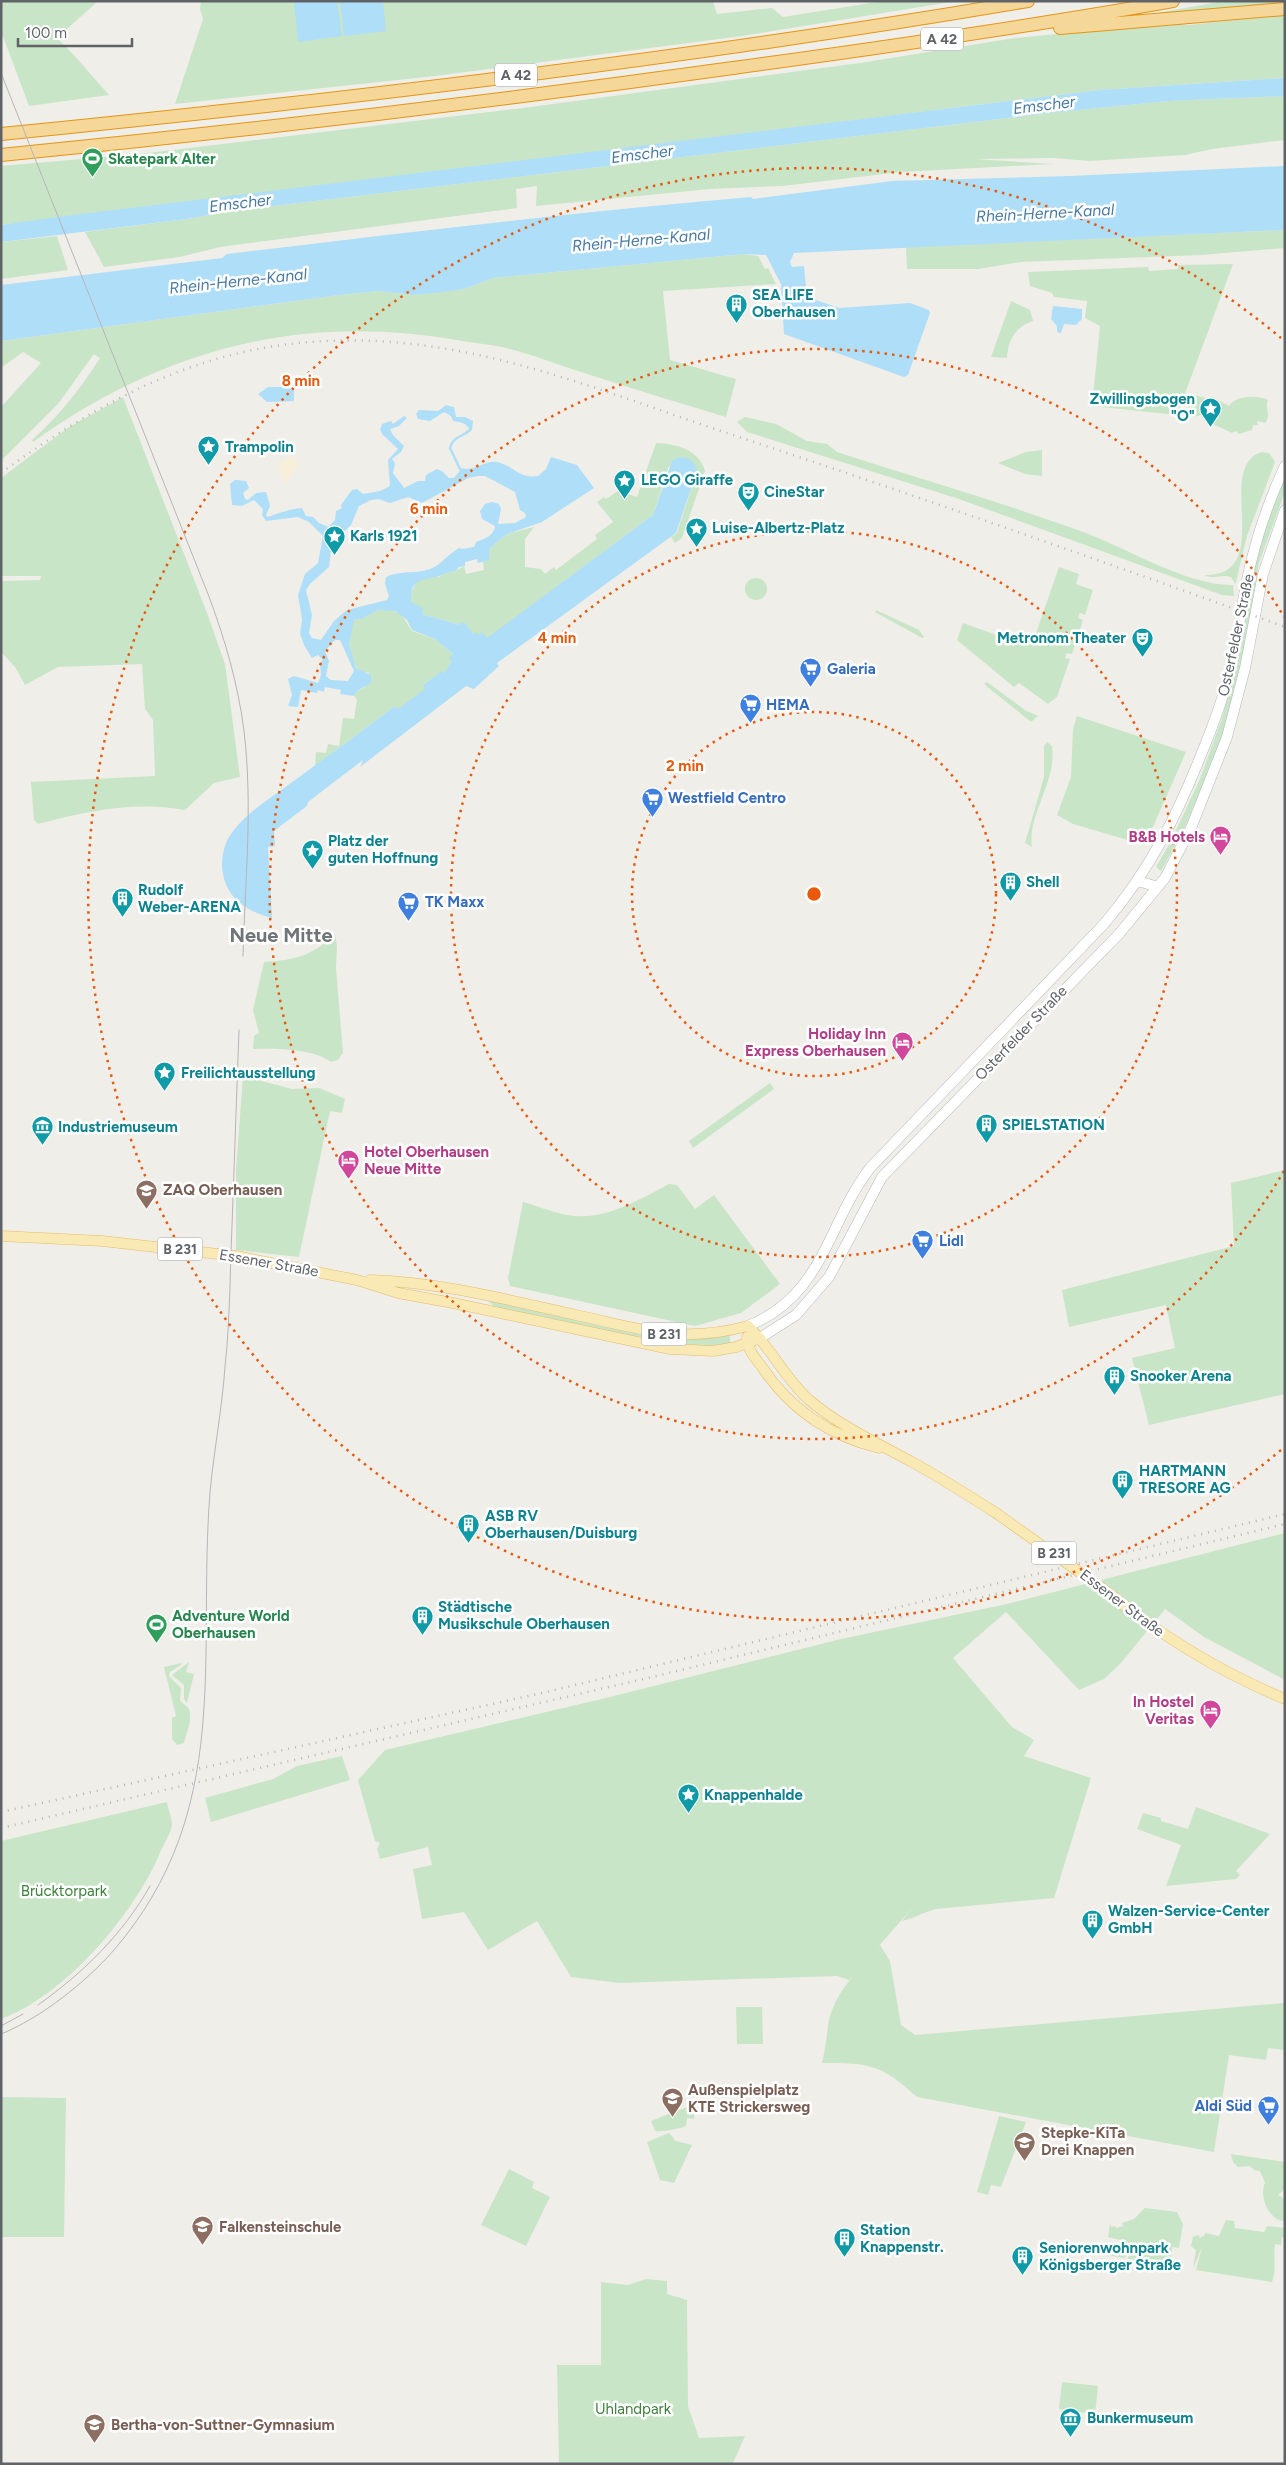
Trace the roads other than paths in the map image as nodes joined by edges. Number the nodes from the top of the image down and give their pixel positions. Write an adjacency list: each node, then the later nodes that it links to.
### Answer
1 (1028, 1): 5 (highway, A 42)
2 (1173, 1): 4 (highway, A 42)
3 (1285, 9): 4 (highway)
4 (1040, 25): 6 (highway, A 42)
5 (1, 134)
6 (1, 155)
7 (1285, 466): 9 (main road, Osterfelder Straße)
8 (1285, 510): 10 (main road, Osterfelder Straße)
9 (1138, 881): 10 (main road); 11 (main road, Osterfelder Straße)
10 (1158, 887): 12 (main road, Osterfelder Straße)
11 (870, 1168): 12 (main road); 18 (main road, Osterfelder Straße)
12 (882, 1176): 19 (main road, Osterfelder Straße)
13 (1, 1236): 14 (main road, Essener Straße / B 231)
14 (357, 1280): 15 (main road, Essener Straße / B 231); 17 (main road, Essener Straße / B 231)
15 (474, 1293): 16 (main road, Essener Straße / B 231); 17 (main road)
16 (489, 1296): 17 (main road); 18 (main road, Essener Straße / B 231)
17 (477, 1308): 20 (main road, Essener Straße / B 231)
18 (748, 1326): 19 (main road, Essener Straße / B 231); 20 (main road)
19 (760, 1338): 20 (main road, Essener Straße / B 231); 21 (main road, Essener Straße / B 231)
20 (747, 1344): 22 (main road, Essener Straße / B 231)
21 (808, 1399): 22 (main road); 23 (main road, Essener Straße / B 231)
22 (800, 1410): 23 (main road, Essener Straße / B 231)
23 (888, 1450): 24 (main road, Essener Straße / B 231, bridge)
24 (1285, 1699)

